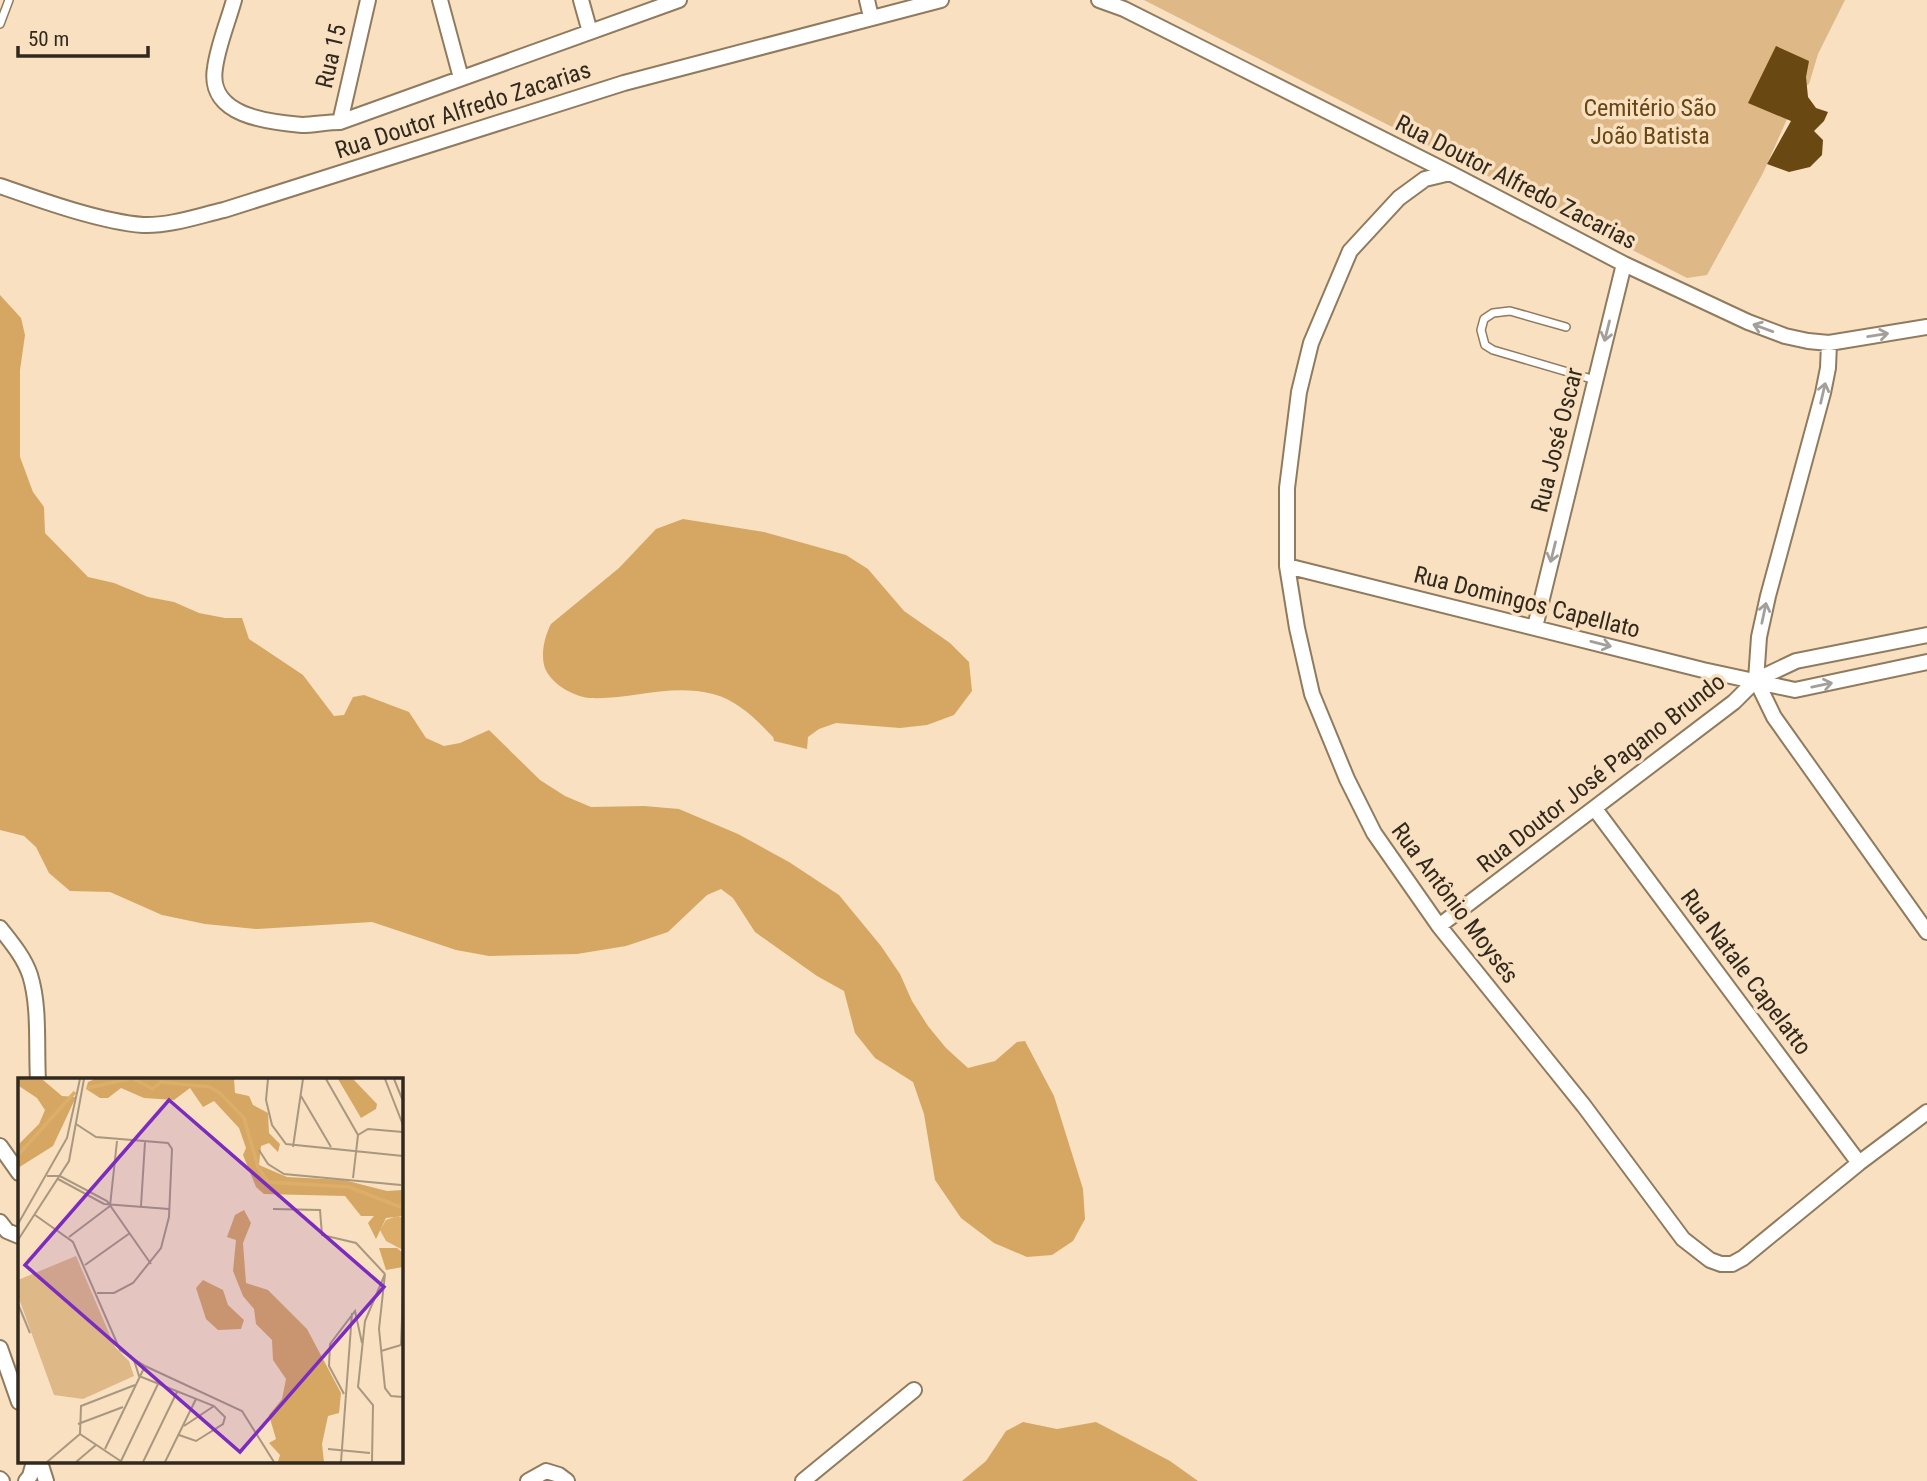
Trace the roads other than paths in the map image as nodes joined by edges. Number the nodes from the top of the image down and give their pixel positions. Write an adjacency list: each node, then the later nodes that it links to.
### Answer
1 (9, 0): 11 (lane)
2 (234, 0): 14 (street)
3 (368, 0): 14 (street, Rua 15)
4 (440, 0): 13 (street)
5 (581, 0): 12 (street)
6 (679, 0): 12 (street)
7 (867, 0): 10 (street)
8 (941, 0): 10 (street, Rua Doutor Alfredo Zacarias)
9 (1099, 0): 15 (street, Rua Doutor Alfredo Zacarias)
10 (871, 17): 16 (street, Rua Doutor Alfredo Zacarias)
11 (0, 24)
12 (590, 32): 13 (street)
13 (461, 78): 14 (street)
14 (340, 122)
15 (1450, 173): 17 (street, Rua Doutor Alfredo Zacarias); 22 (street, Rua Antônio Moysés)
16 (0, 186)
17 (1624, 264): 20 (street, Rua Doutor Alfredo Zacarias, one-way to 17); 21 (street, Rua José Oscar, one-way to 21)
18 (1566, 327): 21 (lane)
19 (1927, 327): 20 (street, Rua Doutor Alfredo Zacarias, one-way to 19)
20 (1829, 342): 26 (street, one-way to 20)
21 (1595, 380): 23 (street, Rua José Oscar, one-way to 23)
22 (1287, 566): 23 (street, Rua Domingos Capellato); 28 (street, Rua Antônio Moysés)
23 (1535, 627): 26 (street, Rua Domingos Capellato, one-way to 26)
24 (1927, 635): 26 (street, Rua Doutor José Pagano Brundo)
25 (1927, 662): 26 (street, Rua Doutor José Pagano Brundo, one-way to 25)
26 (1756, 680): 27 (street, Rua Doutor José Pagano Brundo); 30 (street)
27 (1595, 809): 28 (street, Rua Doutor José Pagano Brundo); 34 (street, Rua Natale Capelatto)
28 (1439, 926): 34 (street, Rua Antônio Moysés)
29 (0, 928): 31 (street)
30 (1927, 932)
31 (38, 1078)
32 (1927, 1112): 34 (street)
33 (0, 1146): 35 (street)
34 (1859, 1163)
35 (18, 1172)
36 (0, 1222): 37 (street)
37 (18, 1236)
38 (0, 1348): 40 (street)
39 (914, 1390): 47 (street)
40 (18, 1399)
41 (33, 1464): 43 (street)
42 (41, 1464): 44 (street)
43 (26, 1481)
44 (46, 1481)
45 (528, 1481): 46 (street)
46 (567, 1481)
47 (803, 1481)

